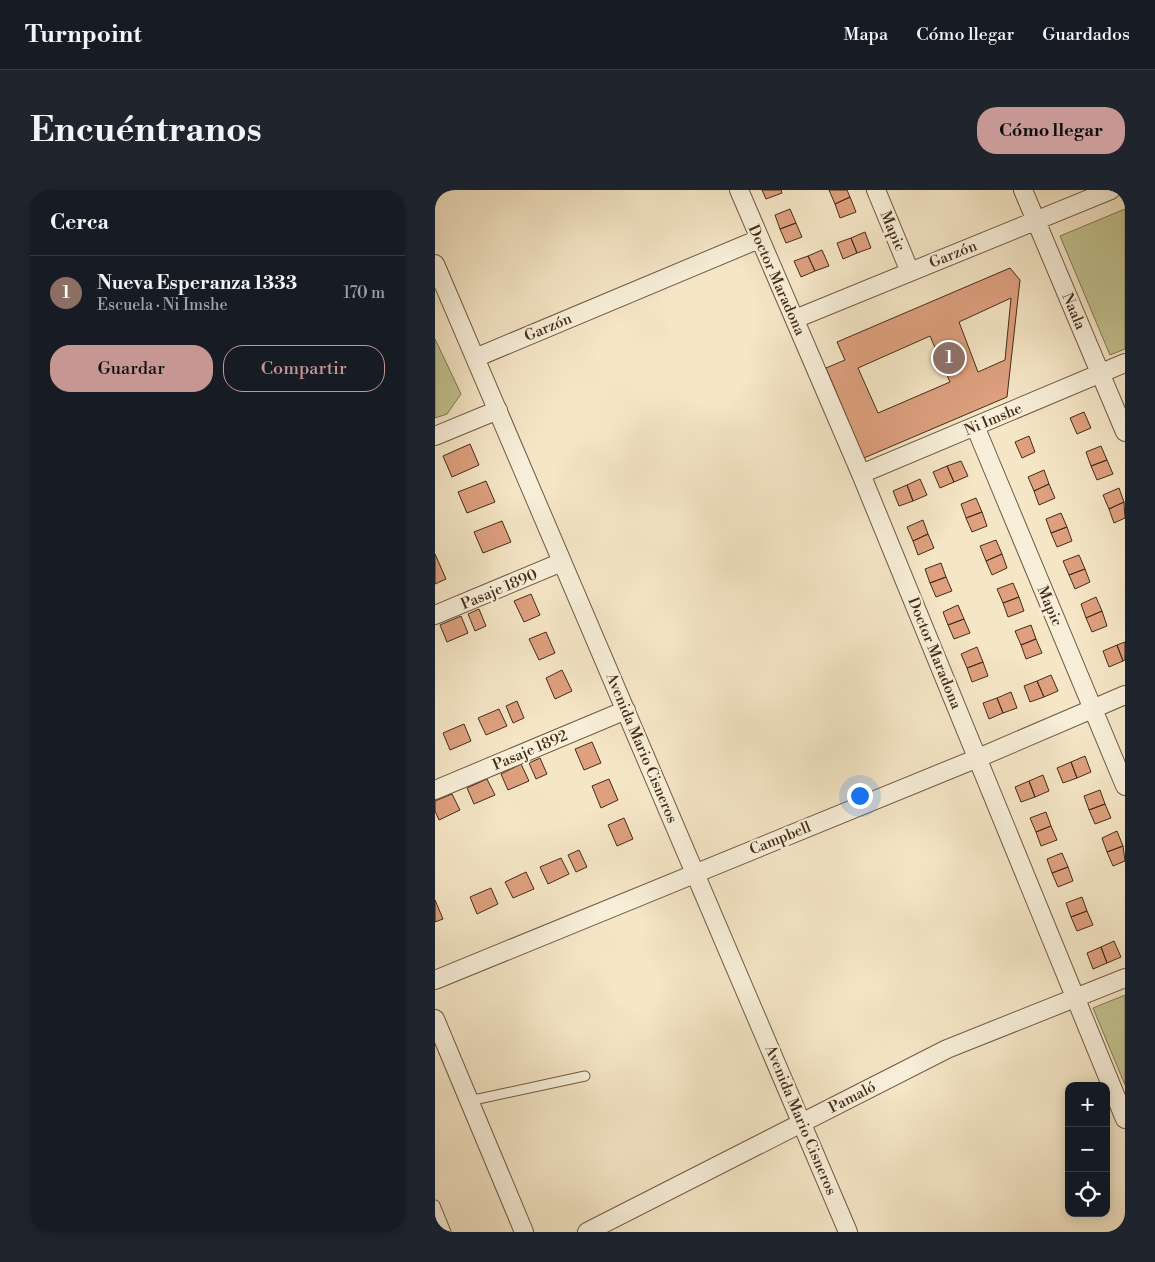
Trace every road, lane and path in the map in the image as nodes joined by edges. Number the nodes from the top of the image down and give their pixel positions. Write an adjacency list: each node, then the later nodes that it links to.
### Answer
1 (739, 190): 6 (street, Doctor Maradona)
2 (876, 190): 8 (street, Mapic)
3 (1023, 190): 5 (street, Naala)
4 (1111, 190): 5 (street, Garzón)
5 (1036, 220): 8 (street, Garzón); 12 (street, Naala)
6 (759, 239): 9 (street, Doctor Maradona); 10 (street, Garzón)
7 (435, 264): 10 (street, Avenida Mario Cisneros)
8 (910, 272): 9 (street, Garzón)
9 (795, 319): 17 (street, Doctor Maradona)
10 (475, 358): 13 (street, Avenida Mario Cisneros)
11 (1125, 363): 12 (street, Ni Imshe)
12 (1100, 373): 14 (street, Ni Imshe); 15 (street, Naala)
13 (497, 410): 16 (street); 18 (street, Avenida Mario Cisneros)
14 (975, 426): 17 (street, Ni Imshe); 21 (street, Mapic)
15 (1125, 432)
16 (435, 436)
17 (861, 474): 23 (street, Doctor Maradona)
18 (562, 562): 19 (street, Pasaje 1890); 22 (street, Avenida Mario Cisneros)
19 (435, 615)
20 (1125, 695): 21 (street, Campbell)
21 (1093, 708): 23 (street, Campbell); 24 (street, Mapic)
22 (625, 710): 25 (street, Pasaje 1892); 26 (street, Avenida Mario Cisneros)
23 (978, 758): 26 (street, Campbell); 29 (street, Doctor Maradona)
24 (1125, 786)
25 (435, 790)
26 (695, 872): 28 (street, Campbell); 34 (street, Avenida Mario Cisneros)
27 (1125, 978): 29 (street, Pamaló)
28 (435, 980)
29 (1077, 999): 33 (street, Doctor Maradona); 34 (street, Pamaló)
30 (435, 1019): 32 (street)
31 (585, 1076): 32 (lane)
32 (469, 1101): 37 (street)
33 (1125, 1119)
34 (802, 1123): 38 (street, Pamaló); 39 (street, Avenida Mario Cisneros)
35 (435, 1205): 36 (lane)
36 (446, 1232)
37 (524, 1232)
38 (587, 1232)
39 (848, 1232)

